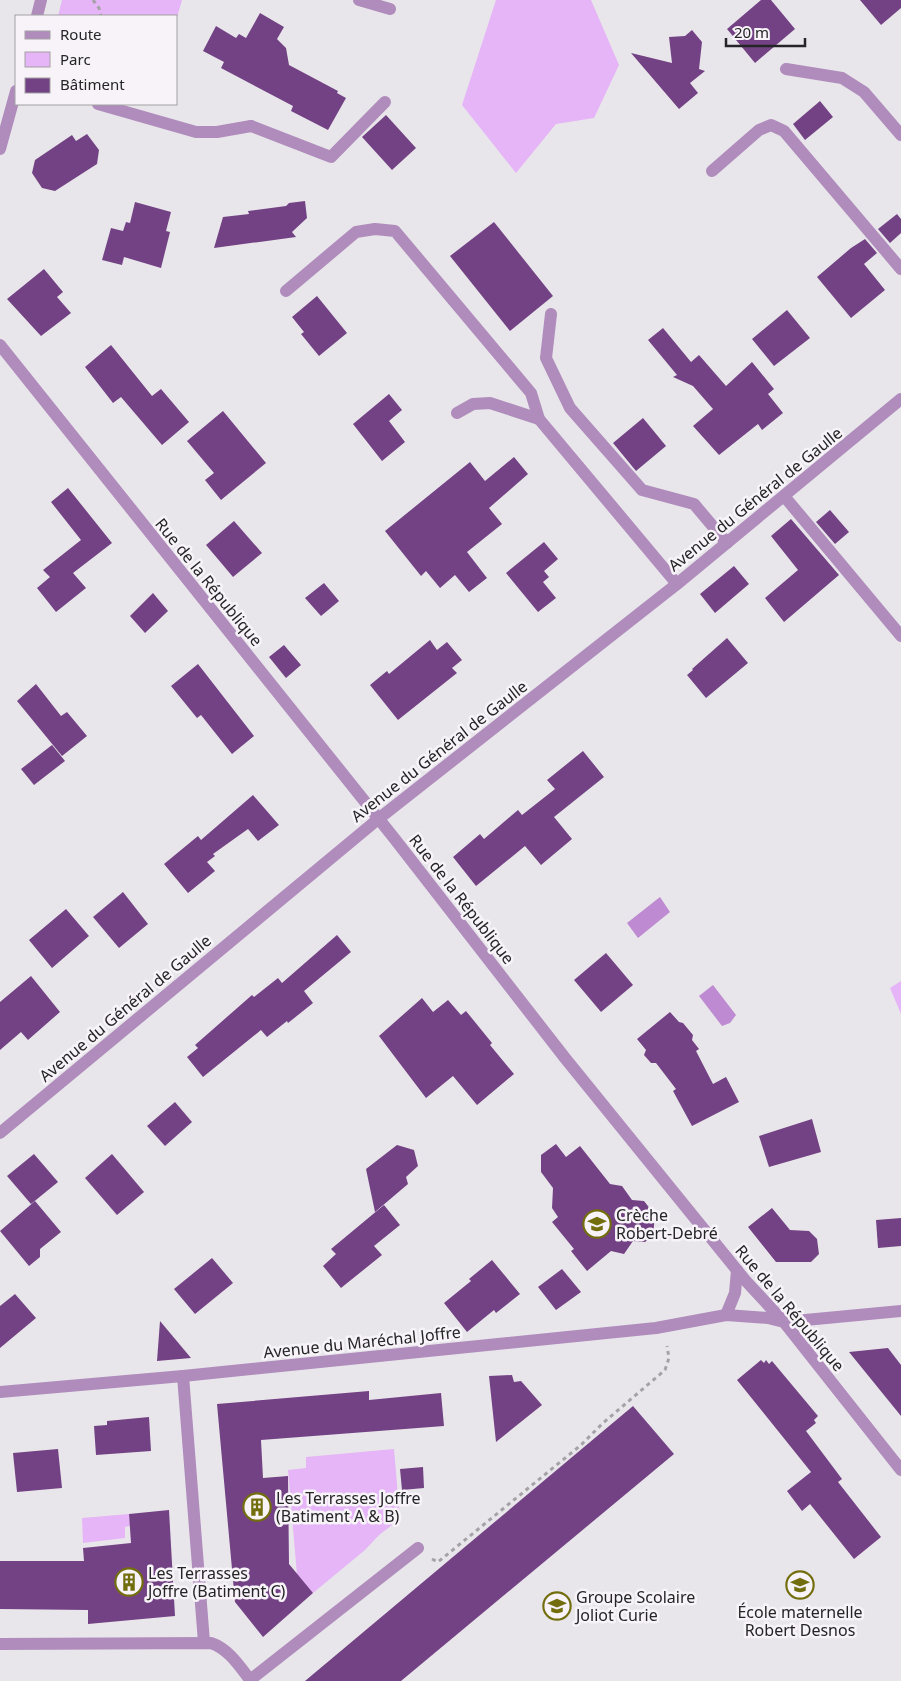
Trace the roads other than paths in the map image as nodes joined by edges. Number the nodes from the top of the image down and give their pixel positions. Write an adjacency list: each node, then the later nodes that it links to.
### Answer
1 (41, 0): 4 (street)
2 (359, 0): 3 (street)
3 (390, 9)
4 (37, 15)
5 (786, 70): 9 (street)
6 (15, 95): 10 (street)
7 (385, 102): 8 (street)
8 (102, 105)
9 (901, 135)
10 (0, 149)
11 (712, 171): 12 (street)
12 (901, 269)
13 (286, 291): 18 (street)
14 (551, 314): 20 (street)
15 (0, 345): 23 (street, Rue de la République)
16 (901, 399): 19 (street, Avenue du Général de Gaulle)
17 (457, 413): 18 (street)
18 (538, 419): 21 (street)
19 (784, 496): 20 (street, Avenue du Général de Gaulle); 22 (street)
20 (727, 543): 21 (street, Avenue du Général de Gaulle)
21 (677, 584): 23 (street, Avenue du Général de Gaulle)
22 (901, 636)
23 (377, 820): 24 (street, Avenue du Général de Gaulle); 25 (street, Rue de la République)
24 (0, 1133)
25 (737, 1270): 27 (street); 28 (street, Rue de la République)
26 (901, 1311): 28 (street, Avenue du Maréchal Joffre)
27 (726, 1315): 28 (street, Avenue du Maréchal Joffre); 29 (street, Avenue du Maréchal Joffre)
28 (784, 1322): 31 (street, Rue de la République)
29 (183, 1376): 30 (street, Avenue du Maréchal Joffre); 33 (street)
30 (0, 1392)
31 (901, 1470)
32 (418, 1548): 35 (street)
33 (204, 1642): 34 (street); 35 (street)
34 (0, 1644)
35 (250, 1680)

